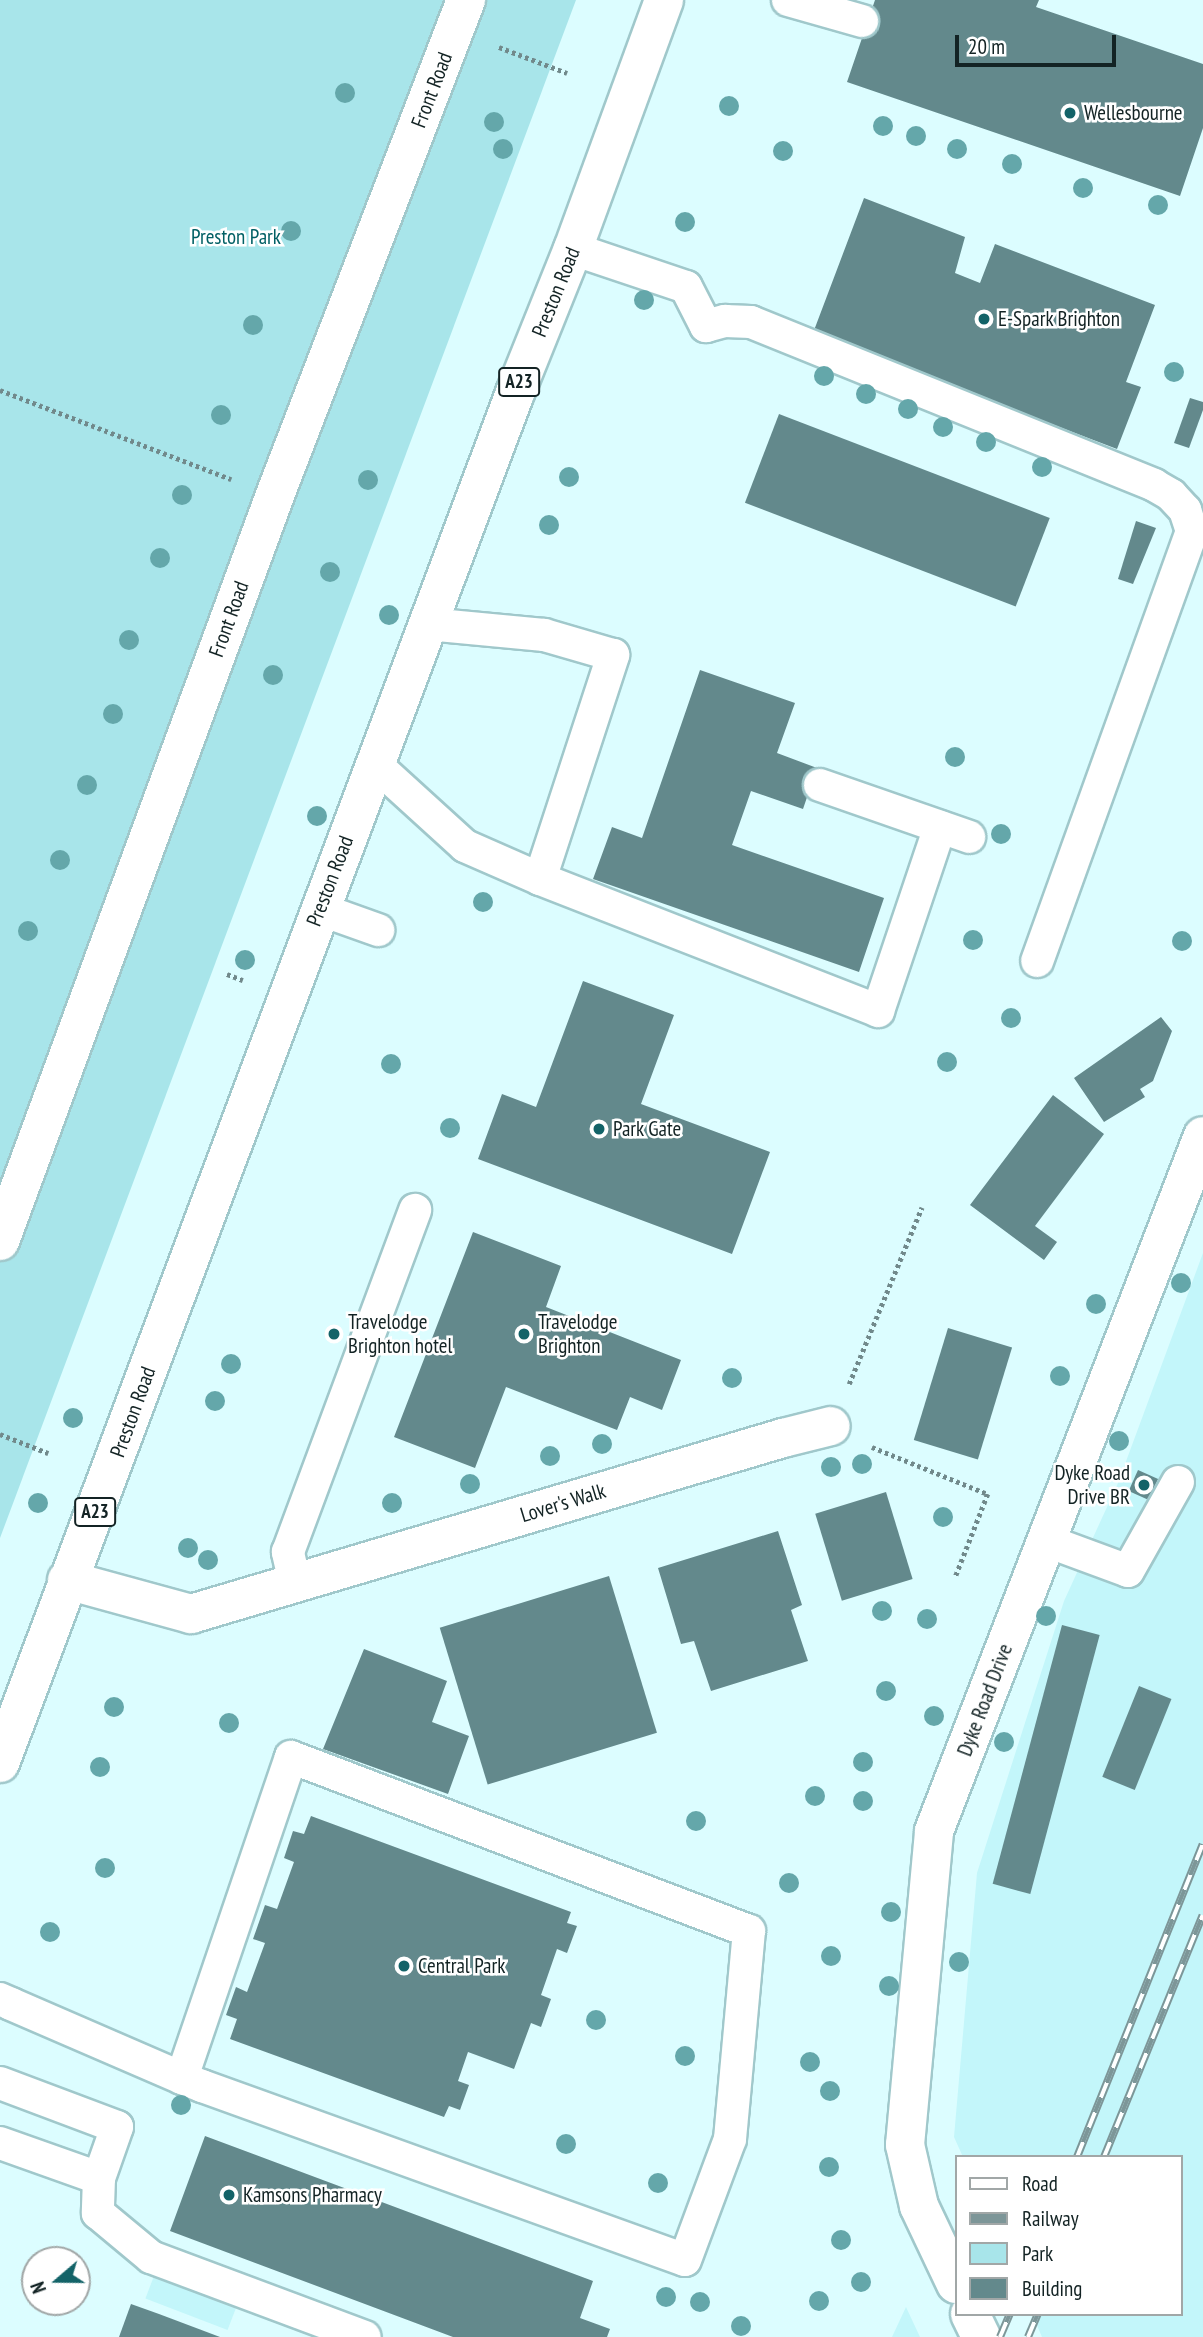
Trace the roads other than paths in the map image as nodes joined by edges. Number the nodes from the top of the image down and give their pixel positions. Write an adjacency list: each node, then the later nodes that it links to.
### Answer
1 (664, 0): 5 (main road, Preston Road / A23)
2 (788, 0): 4 (lane)
3 (461, 15): 17 (main road, Front Road)
4 (862, 22)
5 (573, 249): 6 (main road, Preston Road / A23); 14 (lane)
6 (428, 624): 7 (main road, Preston Road / A23); 11 (lane)
7 (376, 765): 11 (lane); 12 (main road, Preston Road / A23)
8 (820, 785): 9 (lane)
9 (940, 827): 10 (lane); 11 (lane)
10 (969, 837)
11 (540, 879)
12 (320, 909): 13 (lane); 21 (main road, Preston Road / A23)
13 (378, 930)
14 (1037, 961)
15 (1203, 1136): 20 (main road, Dyke Road Drive)
16 (415, 1210): 22 (lane)
17 (0, 1241)
18 (831, 1426): 22 (main road, Lover's Walk)
19 (1178, 1482): 20 (lane)
20 (1046, 1541): 29 (main road, Dyke Road Drive)
21 (67, 1580): 22 (main road, Lover's Walk); 23 (main road, Preston Road / A23)
22 (295, 1583)
23 (0, 1763)
24 (0, 1999): 25 (lane)
25 (183, 2078): 25 (lane)
26 (0, 2083): 28 (lane)
27 (0, 2143): 28 (lane)
28 (99, 2178): 31 (lane)
29 (954, 2280)
30 (971, 2316): 32 (main road)
31 (365, 2337)
32 (981, 2337)

